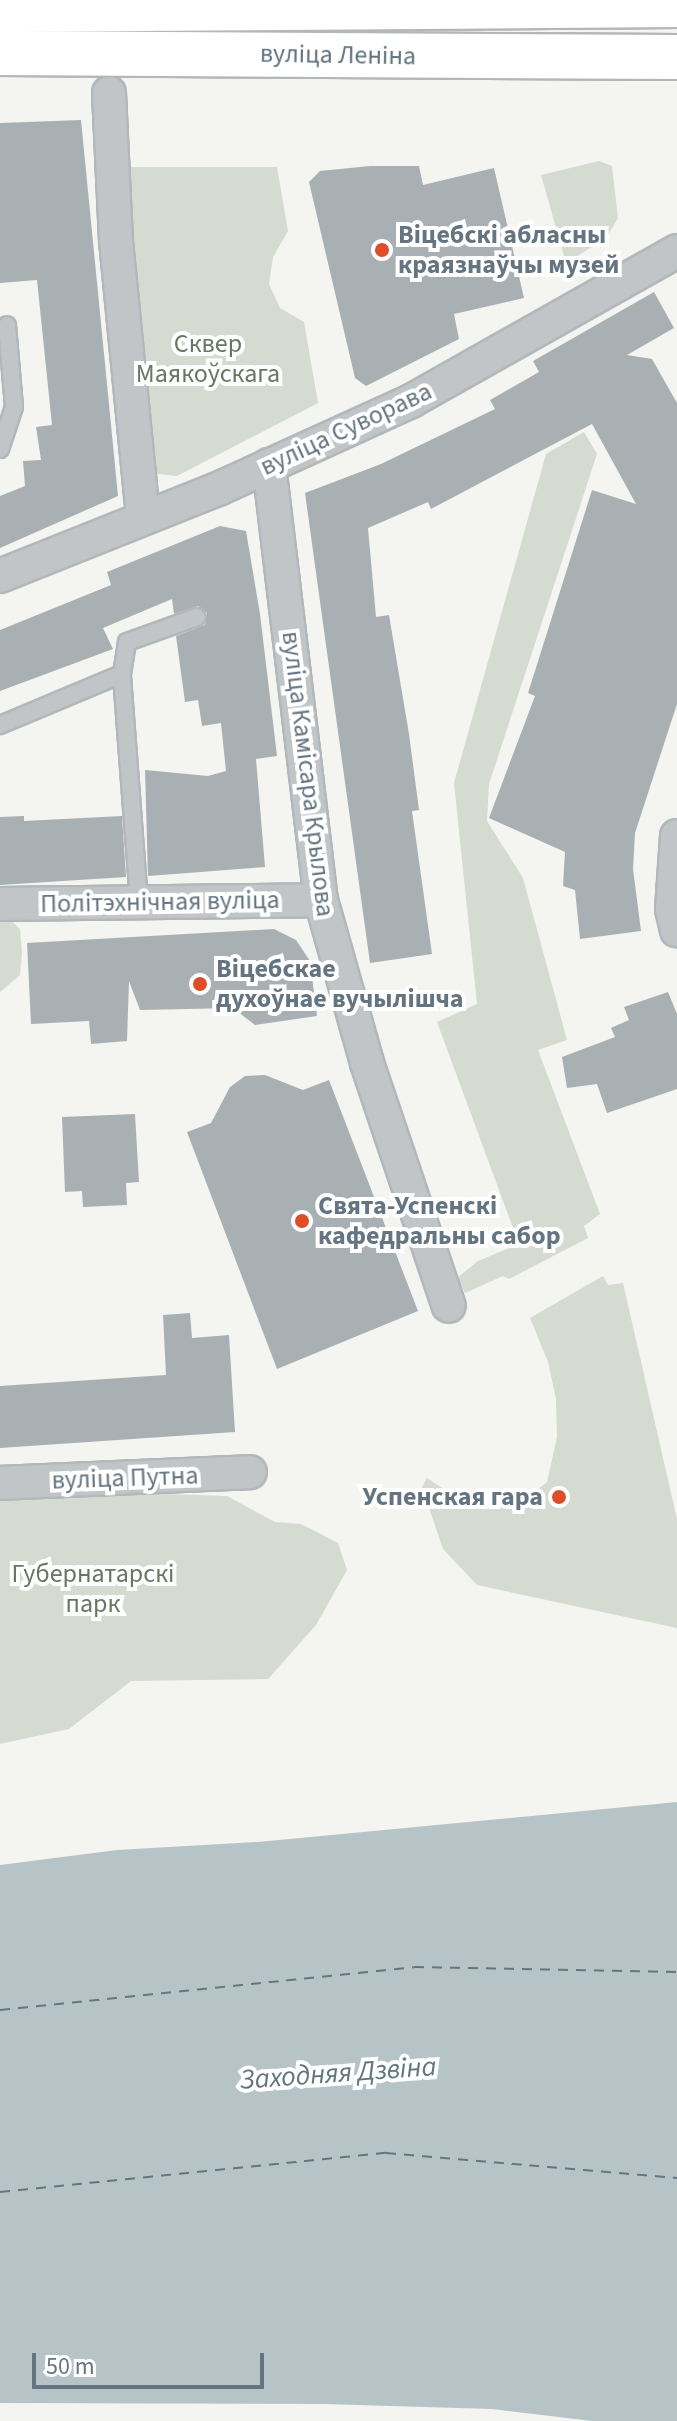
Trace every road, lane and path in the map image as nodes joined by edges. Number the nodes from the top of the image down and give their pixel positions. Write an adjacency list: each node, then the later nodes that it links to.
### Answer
1 (281, 5): 2 (main road, вуліца Леніна); 3 (main road, вуліца Леніна); 5 (street)
2 (677, 5)
3 (0, 10)
4 (0, 53): 5 (main road, вуліца Леніна)
5 (280, 55): 6 (main road, вуліца Леніна)
6 (677, 57)
7 (109, 93): 12 (street)
8 (677, 251): 11 (street, вуліца Суворава)
9 (7, 325): 10 (lane)
10 (0, 449)
11 (269, 465): 12 (street, вуліца Суворава); 18 (street, вуліца Камісара Крылова)
12 (143, 518): 13 (street, вуліца Суворава)
13 (0, 576)
14 (197, 617): 15 (lane)
15 (122, 674): 16 (lane); 19 (lane)
16 (0, 725)
17 (677, 836): 21 (street)
18 (321, 900): 19 (street, Політэхнічная вуліца); 22 (street, вуліца Камісара Крылова)
19 (139, 902): 20 (street, Політэхнічная вуліца)
20 (0, 904)
21 (677, 930)
22 (449, 1306)
23 (250, 1472): 24 (street, вуліца Путна)
24 (0, 1483)

